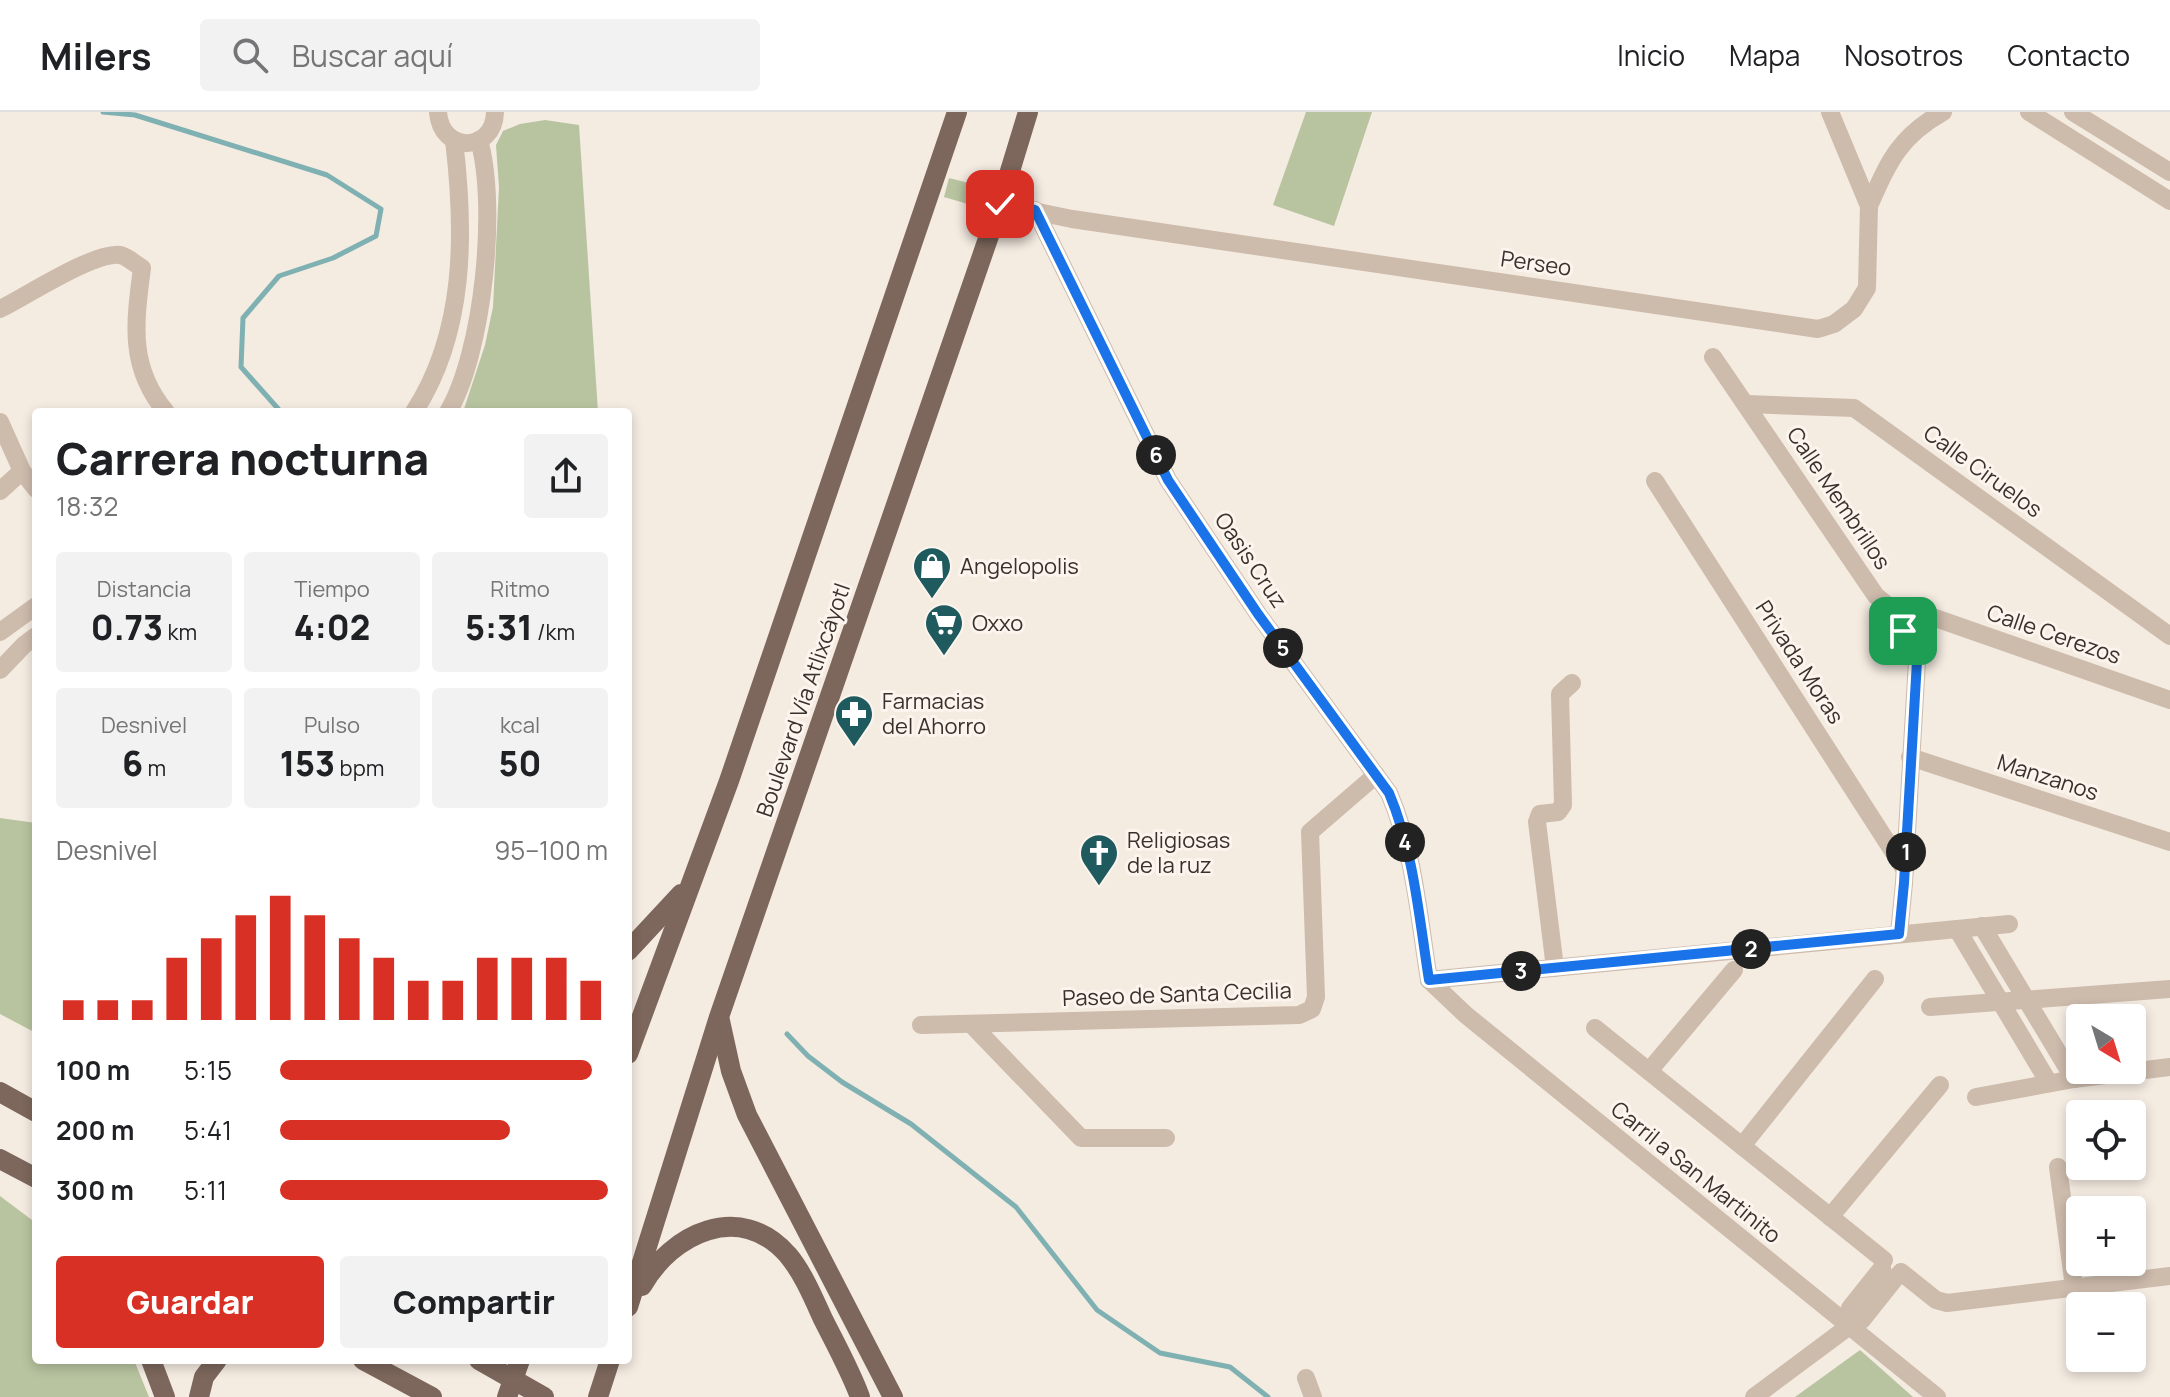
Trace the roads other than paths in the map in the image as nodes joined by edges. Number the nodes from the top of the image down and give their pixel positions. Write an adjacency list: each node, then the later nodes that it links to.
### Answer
1 (438, 112): 9 (street)
2 (495, 112): 10 (street)
3 (957, 112): 41 (main road, Boulevard Vía Atlixcáyotl)
4 (1028, 112): 13 (main road, Boulevard Vía Atlixcáyotl)
5 (1830, 112): 14 (street, Perseo)
6 (1943, 112): 14 (street)
7 (2029, 112): 12 (street)
8 (2073, 112): 11 (street)
9 (454, 140): 10 (street); 20 (street)
10 (479, 140): 21 (street)
11 (2170, 172)
12 (2170, 201)
13 (1000, 204): 15 (street, Perseo); 55 (main road, Boulevard Vía Atlixcáyotl)
14 (1869, 206): 15 (street, Perseo)
15 (1035, 210): 38 (street, Oasis Cruz)
16 (0, 309): 19 (street)
17 (1713, 357): 18 (street, Calle Membrillos)
18 (1747, 404): 28 (street, Calle Membrillos); 32 (street, Calle Ciruelos)
19 (163, 408)
20 (417, 408)
21 (450, 408)
22 (0, 422): 23 (street)
23 (22, 471): 25 (street); 26 (street)
24 (1655, 481): 40 (street, Privada Moras)
25 (32, 484)
26 (0, 491)
27 (32, 609): 30 (street)
28 (1897, 613): 29 (street); 31 (street)
29 (1921, 613): 31 (street); 36 (street, Calle Cerezos)
30 (0, 632)
31 (1914, 632): 37 (street)
32 (2170, 636)
33 (32, 639): 34 (street)
34 (0, 670)
35 (1572, 683): 47 (street)
36 (2170, 700)
37 (1910, 757): 39 (street, Manzanos); 40 (street)
38 (1376, 775): 50 (street, Oasis Cruz); 57 (street, Paseo de Santa Cecilia)
39 (2170, 842)
40 (1904, 876): 45 (street)
41 (689, 885): 46 (main road); 59 (main road, Boulevard Vía Atlixcáyotl)
42 (2009, 924): 43 (street)
43 (1982, 926): 44 (street); 52 (street)
44 (1957, 929): 45 (street); 53 (street)
45 (1904, 934): 47 (street)
46 (632, 947)
47 (1555, 968): 50 (street)
48 (1734, 970): 63 (street)
49 (1875, 979): 71 (street)
50 (1429, 980): 81 (street, Carril a San Martinito)
51 (2170, 989): 52 (street)
52 (2025, 1000): 53 (street); 60 (street)
53 (1999, 1002): 54 (street); 65 (street)
54 (1930, 1007)
55 (719, 1017): 79 (main road, Boulevard Vía Atlixcáyotl); 96 (main road)
56 (921, 1025): 57 (street, Paseo de Santa Cecilia)
57 (972, 1025): 70 (street)
58 (1595, 1028): 63 (street)
59 (632, 1043)
60 (2066, 1066)
61 (2170, 1067): 62 (street)
62 (2146, 1070)
63 (1649, 1071): 71 (street)
64 (2066, 1080): 65 (street)
65 (2049, 1083): 68 (street)
66 (1940, 1085): 75 (street)
67 (0, 1092): 69 (main road)
68 (1976, 1097)
69 (32, 1110)
70 (1166, 1138)
71 (1742, 1146): 75 (street)
72 (0, 1159): 74 (main road)
73 (2058, 1167): 78 (street)
74 (32, 1176)
75 (1830, 1217): 76 (street)
76 (1891, 1269): 78 (street); 81 (street)
77 (2170, 1276): 78 (street)
78 (2074, 1287)
79 (632, 1296)
80 (632, 1302): 95 (main road)
81 (1848, 1327): 98 (street); 99 (street, Carril a San Martinito)
82 (153, 1364): 89 (main road)
83 (214, 1364): 90 (main road)
84 (370, 1364): 91 (main road)
85 (486, 1364): 93 (main road)
86 (519, 1364): 92 (main road)
87 (609, 1364): 94 (main road)
88 (1306, 1378): 97 (street)
89 (165, 1397)
90 (199, 1397)
91 (432, 1397)
92 (507, 1397)
93 (544, 1397)
94 (598, 1397)
95 (860, 1397)
96 (893, 1397)
97 (1313, 1397)
98 (1754, 1397)
99 (1937, 1397)

